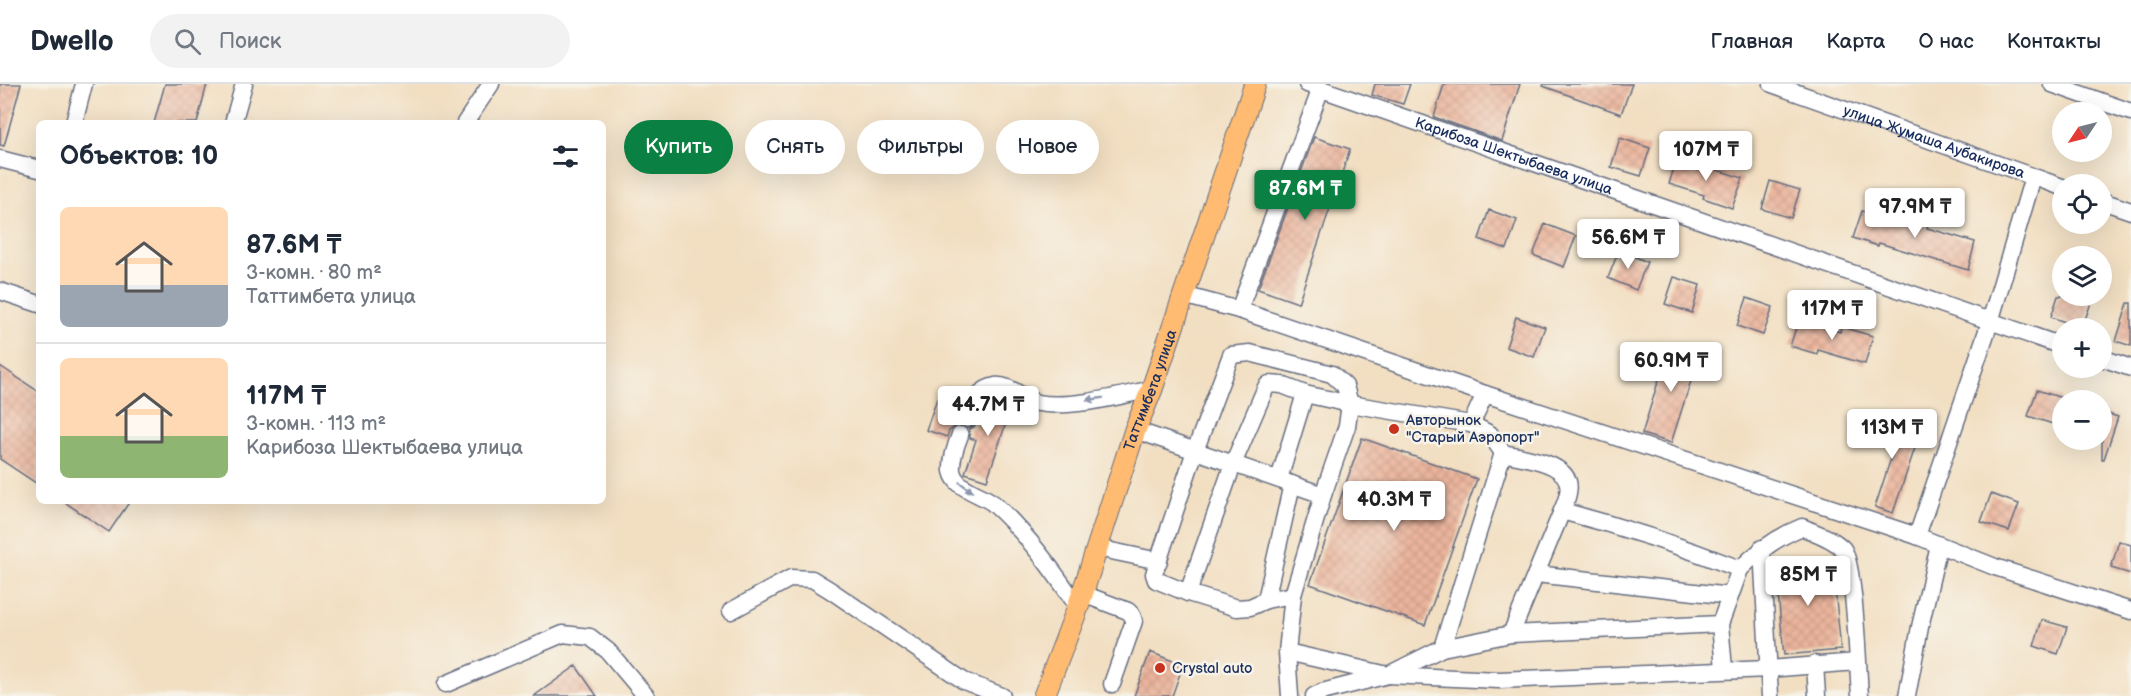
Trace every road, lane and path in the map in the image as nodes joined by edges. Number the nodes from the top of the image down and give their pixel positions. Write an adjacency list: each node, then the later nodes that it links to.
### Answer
1 (84, 84): 10 (street)
2 (244, 84): 11 (street)
3 (491, 84): 12 (street)
4 (1255, 84): 20 (main road, Таттимбета улица)
5 (1772, 84): 15 (street, улица Жумаша Аубакирова)
6 (2052, 84): 8 (street)
7 (1314, 86): 22 (street); 23 (street, Карибоза Шектыбаева улица)
8 (2089, 90): 9 (street)
9 (2131, 112)
10 (75, 120)
11 (234, 120)
12 (467, 120)
13 (0, 159): 14 (street)
14 (36, 168)
15 (2033, 177): 16 (street, улица Жумаша Аубакирова); 23 (street)
16 (2052, 184)
17 (2112, 205): 18 (street)
18 (2131, 212)
19 (0, 291): 21 (street)
20 (1183, 295): 22 (street); 27 (main road, Таттимбета улица)
21 (36, 303)
22 (1239, 310): 29 (street)
23 (1990, 322): 24 (street, Карибоза Шектыбаева улица); 43 (street)
24 (2052, 343)
25 (2112, 361): 26 (street)
26 (2131, 368)
27 (1152, 389): 31 (street, one-way to 31); 33 (main road, Таттимбета улица)
28 (1305, 394): 30 (street); 37 (street); 38 (street)
29 (1485, 394): 32 (street); 40 (street)
30 (1350, 405): 32 (street); 35 (street); 39 (street)
31 (967, 419)
32 (1472, 424): 36 (street)
33 (1135, 430): 35 (street); 45 (main road, Таттимбета улица)
34 (960, 435): 54 (street, one-way to 54)
35 (1195, 451): 37 (street); 47 (street)
36 (1503, 453): 41 (street); 59 (street)
37 (1233, 464): 38 (street); 50 (street)
38 (1285, 482): 39 (street); 53 (street)
39 (1323, 495): 51 (street)
40 (1815, 502): 42 (street); 43 (street)
41 (1562, 511): 48 (street); 49 (street)
42 (1802, 527): 46 (street); 61 (street)
43 (1917, 536): 44 (street)
44 (1939, 545): 56 (street); 76 (street)
45 (1097, 548): 47 (street); 54 (main road, Таттимбета улица)
46 (1762, 548): 48 (street); 64 (street)
47 (1159, 561): 50 (street)
48 (1740, 569): 52 (street)
49 (1536, 574): 52 (street); 58 (street)
50 (1188, 593): 53 (street)
51 (1293, 595): 53 (street); 60 (street)
52 (1730, 596): 57 (street)
53 (1266, 600)
54 (1081, 601): 67 (street); 71 (main road, Таттимбета улица)
55 (730, 611): 70 (street)
56 (2131, 611)
57 (1720, 624): 58 (street); 63 (street)
58 (1511, 634): 59 (street)
59 (1442, 648): 65 (street)
60 (1287, 652): 65 (street); 72 (street)
61 (1857, 662): 62 (street); 75 (street)
62 (1815, 664): 64 (street); 74 (street)
63 (1724, 669): 64 (street); 65 (street)
64 (1769, 669): 73 (street)
65 (1388, 675): 68 (street)
66 (446, 684): 69 (street)
67 (1112, 684)
68 (1319, 695)
69 (646, 696)
70 (1002, 696)
71 (1044, 696)
72 (1290, 696)
73 (1770, 696)
74 (1817, 696)
75 (1860, 696)
76 (1907, 696)

